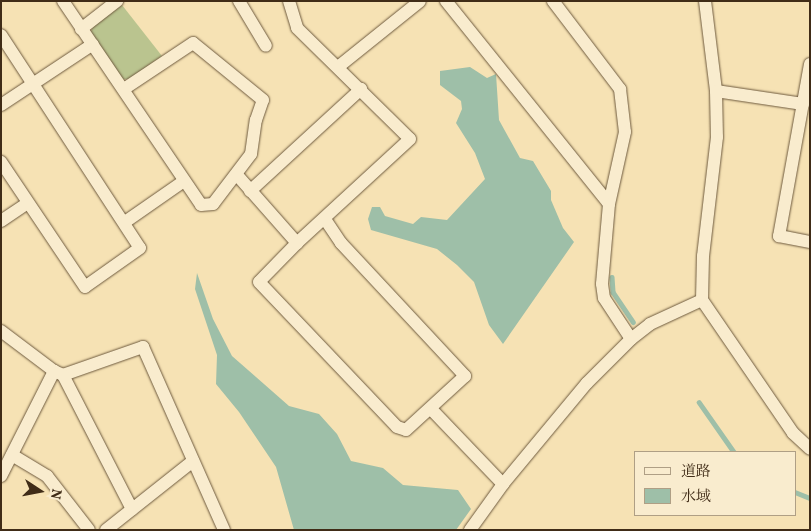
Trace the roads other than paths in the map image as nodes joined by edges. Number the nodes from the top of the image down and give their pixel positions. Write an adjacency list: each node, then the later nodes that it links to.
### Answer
1 (63, 1): 9 (street)
2 (117, 1): 9 (street)
3 (239, 1): 12 (street)
4 (289, 1): 14 (street)
5 (420, 1): 14 (street)
6 (446, 1): 26 (street)
7 (553, 1): 26 (street)
8 (705, 1): 18 (street)
9 (81, 29): 11 (street)
10 (1, 35): 15 (street)
11 (94, 44): 15 (street); 16 (street)
12 (266, 46)
13 (810, 64): 19 (street)
14 (338, 67): 17 (street)
15 (34, 84): 20 (street); 29 (street)
16 (124, 89): 22 (street); 23 (street)
17 (361, 89): 24 (street); 27 (street)
18 (716, 91): 19 (street); 32 (street)
19 (803, 104): 30 (street)
20 (1, 105)
21 (1, 162): 25 (street)
22 (237, 176): 23 (street); 24 (street)
23 (184, 181): 29 (street)
24 (250, 191): 31 (street)
25 (28, 203): 28 (street); 29 (street)
26 (608, 204): 34 (street)
27 (325, 219): 31 (street); 36 (street)
28 (1, 220)
29 (125, 222)
30 (810, 242)
31 (297, 243): 36 (street)
32 (702, 300): 34 (street); 37 (street)
33 (1, 331): 35 (street)
34 (632, 339): 41 (street)
35 (58, 373): 38 (street); 39 (street); 42 (street)
36 (431, 409): 41 (street)
37 (810, 449)
38 (12, 455): 40 (street); 43 (street)
39 (193, 461): 42 (street); 45 (street)
40 (1, 476)
41 (503, 484): 46 (street)
42 (132, 510): 44 (street)
43 (89, 530)
44 (106, 530)
45 (224, 530)
46 (470, 530)

